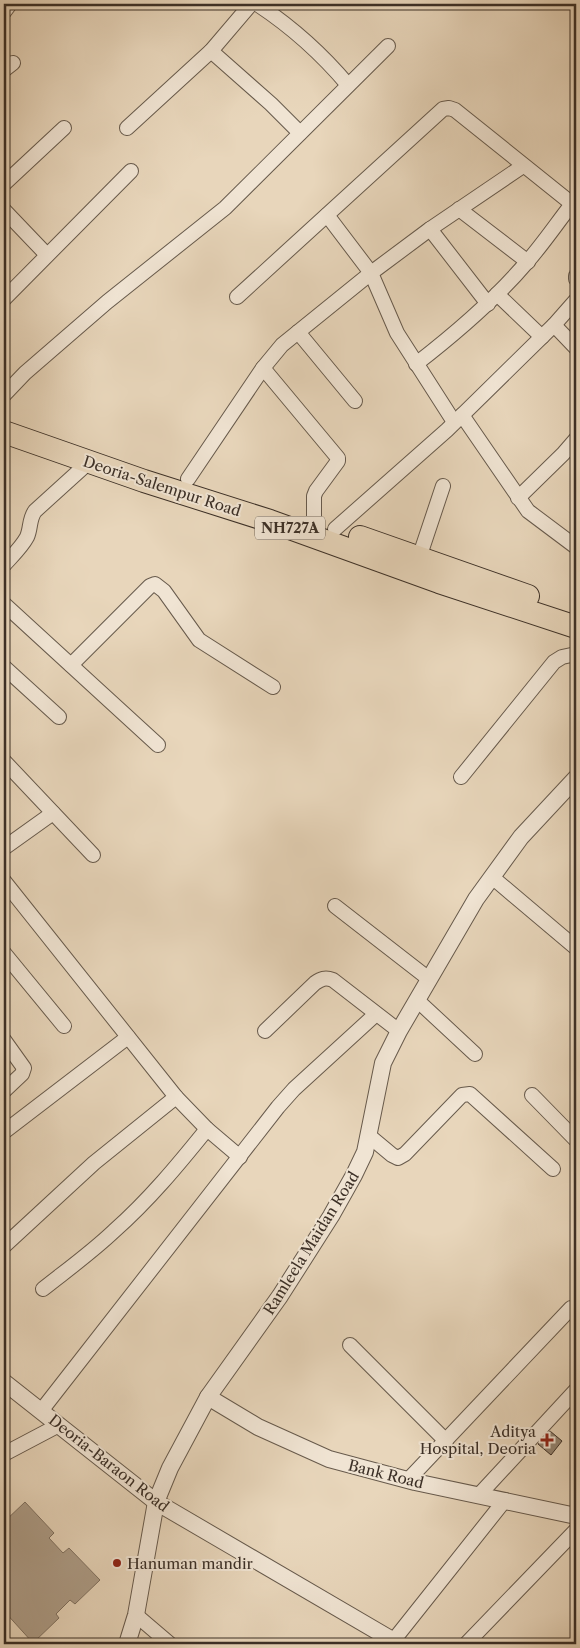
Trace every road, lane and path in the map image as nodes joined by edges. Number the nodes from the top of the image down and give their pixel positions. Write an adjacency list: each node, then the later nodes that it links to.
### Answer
1 (10, 4): 4 (street)
2 (251, 4): 6 (street)
3 (257, 4): 7 (street)
4 (4, 12)
5 (388, 46): 7 (street)
6 (211, 51): 9 (street); 10 (street)
7 (348, 85): 10 (street)
8 (64, 128): 13 (street)
9 (128, 128)
10 (300, 132): 32 (street)
11 (524, 166): 14 (street); 15 (street); 17 (street)
12 (132, 171): 19 (street)
13 (4, 184)
14 (574, 205): 20 (street)
15 (459, 209): 18 (street); 20 (street)
16 (4, 210): 19 (street)
17 (327, 215): 21 (street); 22 (street)
18 (430, 230): 21 (street); 24 (street)
19 (47, 256): 23 (street)
20 (528, 262): 24 (street)
21 (371, 273): 27 (street); 30 (street)
22 (237, 297)
23 (4, 299)
24 (493, 299): 28 (street); 30 (street)
25 (576, 300): 26 (street)
26 (554, 325): 28 (street); 29 (street)
27 (298, 332): 31 (street); 33 (street)
28 (542, 337): 35 (street)
29 (576, 348)
30 (416, 364): 35 (street)
31 (263, 368): 39 (street); 42 (street)
32 (4, 395)
33 (355, 401)
34 (4, 417): 39 (highway, Deoria-Salempur Road / NH727A)
35 (458, 419): 41 (street); 42 (street)
36 (4, 432): 38 (highway, Deoria-Salempur Road / NH727A)
37 (576, 439): 41 (street)
38 (89, 462): 45 (street); 48 (highway, Deoria-Salempur Road / NH727A)
39 (188, 479): 42 (highway, Deoria-Salempur Road / NH727A)
40 (443, 486): 44 (street)
41 (518, 498): 43 (street)
42 (325, 525): 44 (highway, Deoria-Salempur Road / NH727A)
43 (576, 548)
44 (418, 558): 47 (highway, Deoria-Salempur Road / NH727A)
45 (4, 565)
46 (4, 604): 50 (street)
47 (576, 612)
48 (576, 627)
49 (576, 654): 56 (street)
50 (71, 665): 52 (street); 54 (street)
51 (4, 667): 53 (street)
52 (273, 687)
53 (59, 718)
54 (158, 744)
55 (4, 761): 58 (street)
56 (461, 777)
57 (576, 778): 61 (street, Ramleela Maidan Road)
58 (53, 813): 59 (street); 60 (street)
59 (4, 848)
60 (93, 854)
61 (492, 877): 64 (street); 66 (street, Ramleela Maidan Road)
62 (4, 881): 72 (street)
63 (335, 906): 66 (street)
64 (576, 948)
65 (4, 953): 69 (street)
66 (429, 979): 67 (street, Ramleela Maidan Road)
67 (417, 1000): 71 (street, Ramleela Maidan Road); 74 (street)
68 (376, 1014): 70 (street); 71 (street); 82 (street)
69 (64, 1026)
70 (265, 1031)
71 (399, 1031): 80 (street, Ramleela Maidan Road)
72 (128, 1037): 77 (street); 79 (street)
73 (4, 1040): 75 (street)
74 (475, 1054)
75 (4, 1090)
76 (532, 1095): 81 (street)
77 (176, 1097): 78 (street); 84 (street)
78 (207, 1129): 82 (street); 85 (street)
79 (4, 1132)
80 (368, 1136): 83 (street); 90 (street, Ramleela Maidan Road)
81 (576, 1140)
82 (240, 1157): 91 (street)
83 (553, 1169)
84 (4, 1246)
85 (43, 1289)
86 (571, 1308): 93 (street)
87 (350, 1344): 93 (street)
88 (4, 1382): 91 (street, Deoria-Baraon Road)
89 (576, 1390): 96 (street)
90 (208, 1397): 95 (street, Bank Road); 98 (street, Ramleela Maidan Road)
91 (41, 1411): 92 (street, Deoria-Baraon Road)
92 (59, 1425): 94 (street); 98 (street, Deoria-Baraon Road)
93 (446, 1441): 95 (street)
94 (4, 1454)
95 (408, 1480): 96 (street, Bank Road)
96 (479, 1495): 97 (street, Bank Road)
97 (505, 1500): 99 (street, Bank Road); 102 (street)
98 (156, 1502): 101 (street, Ramleela Maidan Road); 102 (street, Deoria-Baraon Road)
99 (576, 1516)
100 (576, 1530): 105 (street)
101 (136, 1615): 103 (street, Ramleela Maidan Road); 104 (street)
102 (396, 1642)
103 (128, 1644)
104 (170, 1644)
105 (466, 1644)

